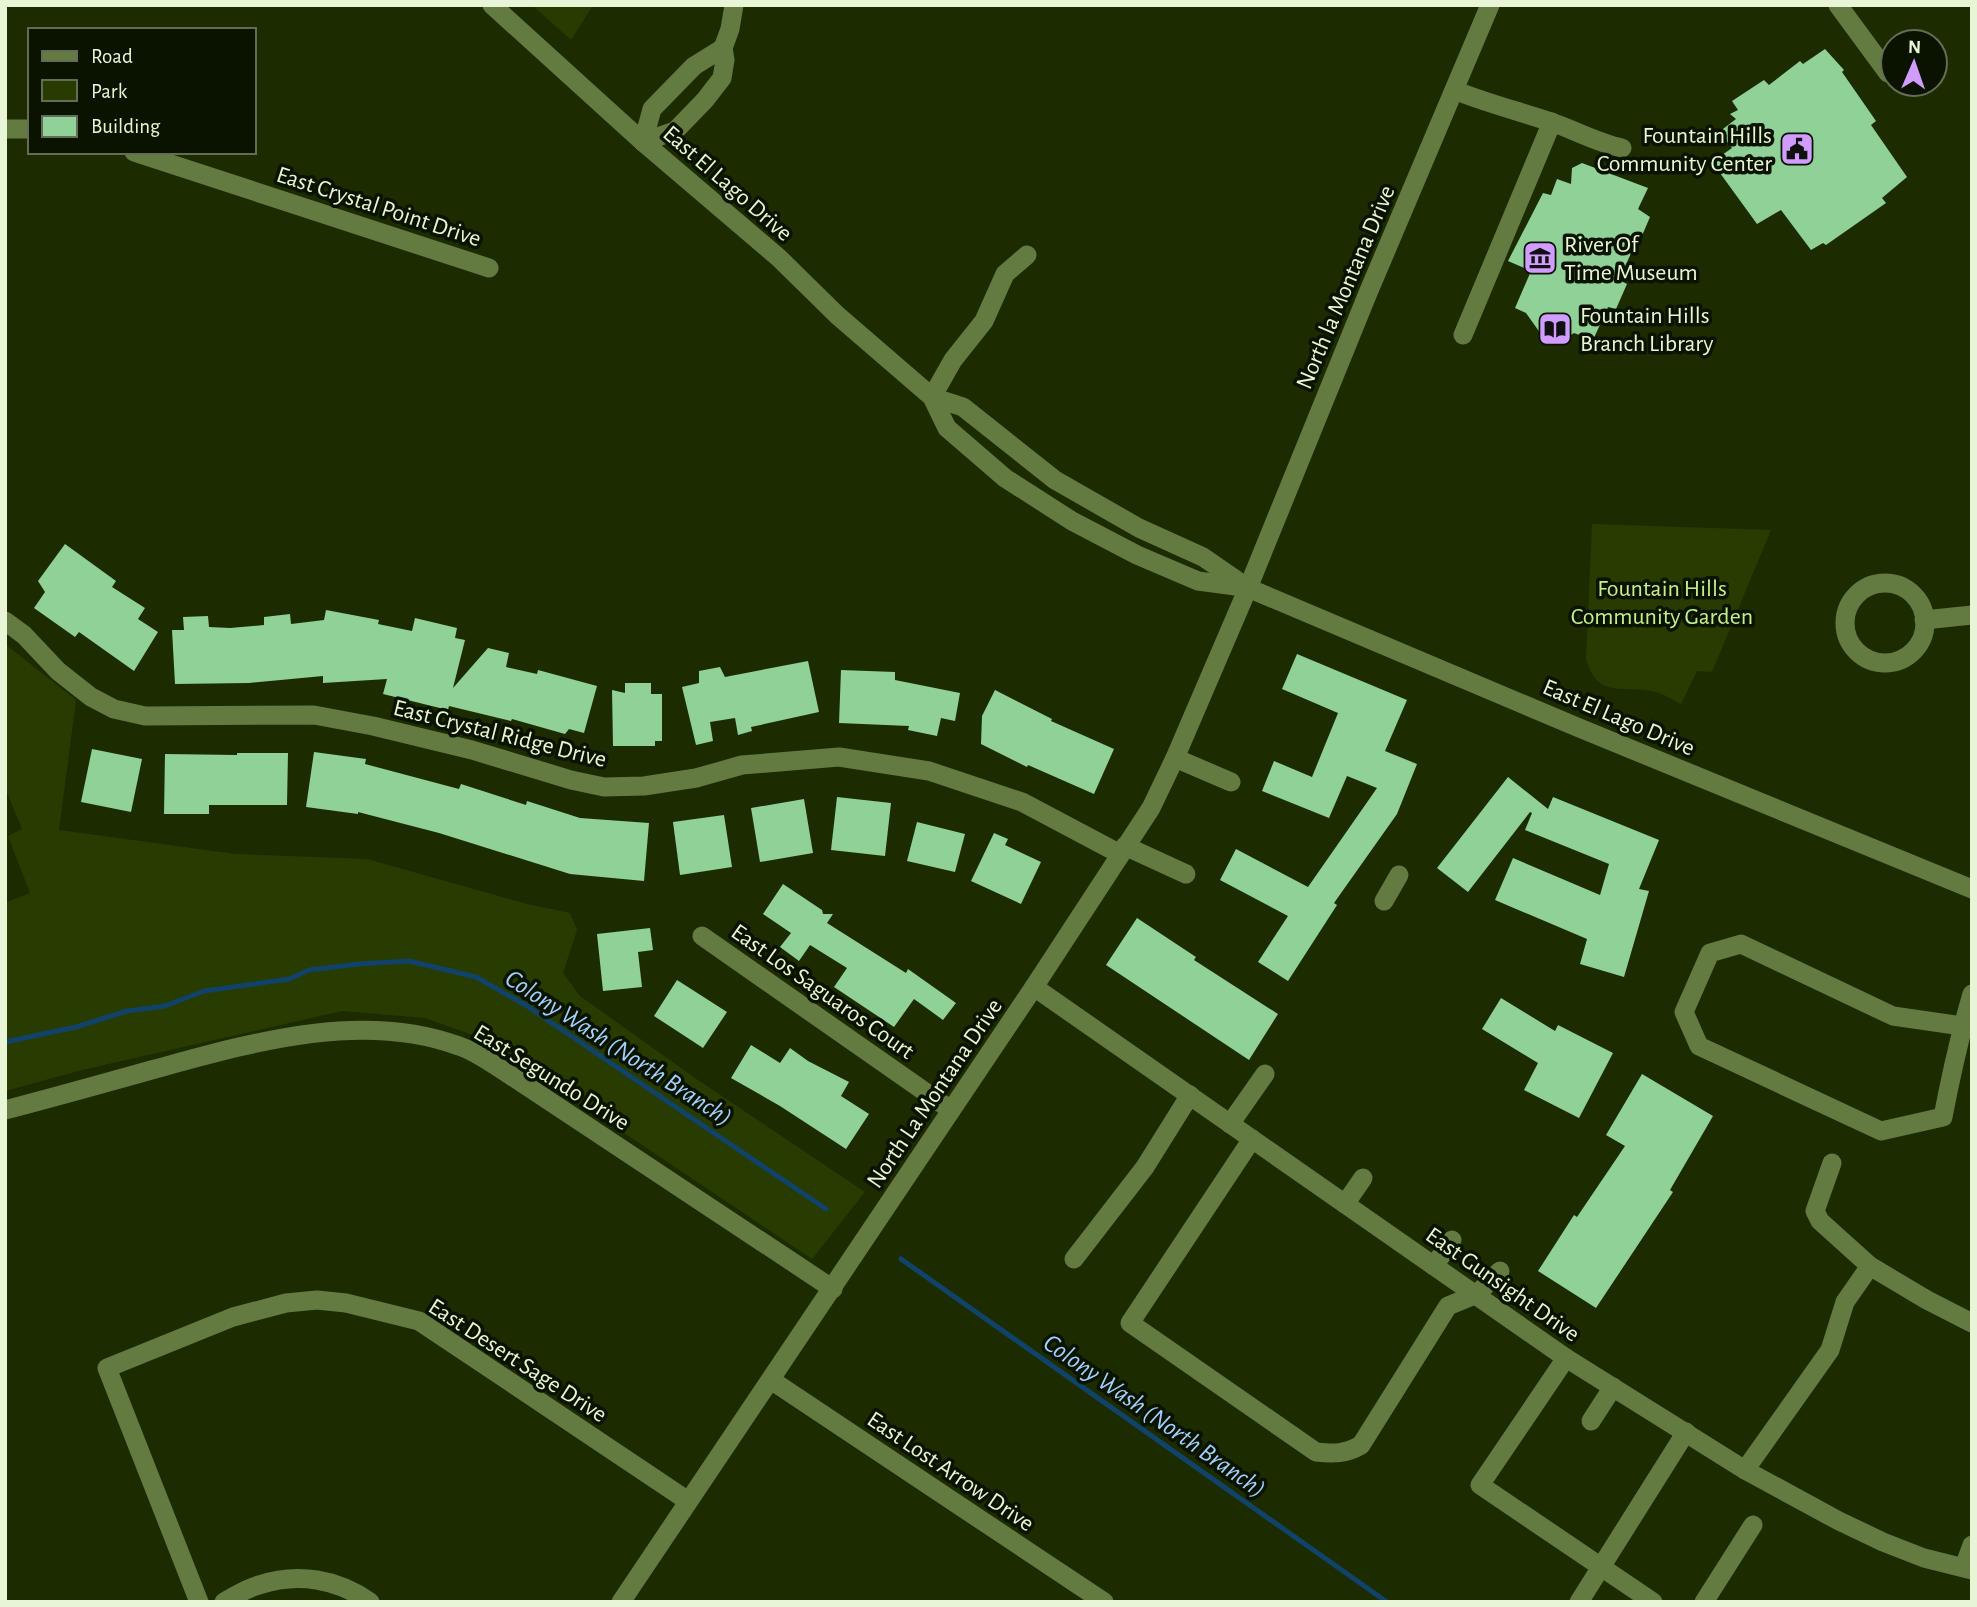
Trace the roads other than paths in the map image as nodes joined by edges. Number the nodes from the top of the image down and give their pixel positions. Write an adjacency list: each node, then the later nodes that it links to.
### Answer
1 (492, 5): 13 (street, East El Lago Drive)
2 (734, 5): 5 (street)
3 (1490, 5): 8 (street, North la Montana Drive)
4 (1838, 5): 6 (street)
5 (723, 48): 7 (street); 9 (street)
6 (1879, 61)
7 (681, 80): 9 (street); 13 (street)
8 (1454, 90): 10 (street); 20 (street, North la Montana Drive)
9 (705, 100): 13 (street)
10 (1552, 122): 14 (street); 18 (street)
11 (5, 129): 12 (street)
12 (28, 130)
13 (643, 142): 19 (street, East El Lago Drive)
14 (1622, 148)
15 (140, 154): 17 (street, East Crystal Point Drive)
16 (1027, 255): 19 (street)
17 (489, 268)
18 (1463, 335)
19 (932, 397): 20 (street, East El Lago Drive); 20 (street, East El Lago Drive)
20 (1248, 588): 24 (street, North La Montana Drive); 29 (street, East El Lago Drive)
21 (1972, 615): 22 (street)
22 (1924, 620): 22 (street)
23 (5, 621): 26 (street, East Crystal Ridge Drive)
24 (1175, 758): 25 (street); 26 (street, North La Montana Drive)
25 (1231, 782)
26 (1123, 850): 27 (street, East Crystal Ridge Drive); 32 (street, North La Montana Drive)
27 (1186, 874)
28 (1399, 875): 30 (street)
29 (1972, 889)
30 (1384, 901)
31 (702, 936): 38 (street, East Los Saguaros Court)
32 (1034, 987): 36 (street, East Gunsight Drive); 38 (street, North La Montana Drive)
33 (1972, 994): 34 (street)
34 (1962, 1026): 34 (street)
35 (1265, 1074): 39 (street)
36 (1189, 1096): 39 (street, East Gunsight Drive); 45 (street)
37 (5, 1110): 49 (street, East Segundo Drive)
38 (951, 1110): 49 (street, North La Montana Drive)
39 (1230, 1124): 40 (street, East Gunsight Drive)
40 (1252, 1139): 43 (street, East Gunsight Drive); 50 (street)
41 (1832, 1163): 47 (street)
42 (1363, 1178): 43 (street)
43 (1345, 1204): 46 (street, East Gunsight Drive)
44 (1452, 1240): 46 (street)
45 (1074, 1259)
46 (1434, 1266): 50 (street, East Gunsight Drive)
47 (1870, 1266): 51 (street); 57 (street)
48 (1500, 1271): 50 (street)
49 (832, 1289): 53 (street, North La Montana Drive)
50 (1477, 1294): 52 (street, East Gunsight Drive)
51 (1972, 1323)
52 (1566, 1358): 54 (street, East Gunsight Drive); 61 (street)
53 (771, 1380): 58 (street, North La Montana Drive); 67 (street, East Lost Arrow Drive)
54 (1613, 1387): 55 (street); 56 (street, East Gunsight Drive)
55 (1591, 1422)
56 (1686, 1432): 57 (street, East Gunsight Drive); 61 (street)
57 (1745, 1470): 62 (street, East Gunsight Drive)
58 (688, 1501): 63 (street, East Desert Sage Drive); 66 (street, North La Montana Drive)
59 (1753, 1525): 70 (street)
60 (1972, 1545): 62 (street)
61 (1602, 1566): 68 (street); 69 (street)
62 (1968, 1568)
63 (199, 1602)
64 (224, 1602): 65 (street)
65 (370, 1602)
66 (621, 1602)
67 (1104, 1602)
68 (1579, 1602)
69 (1654, 1602)
70 (1704, 1602)

